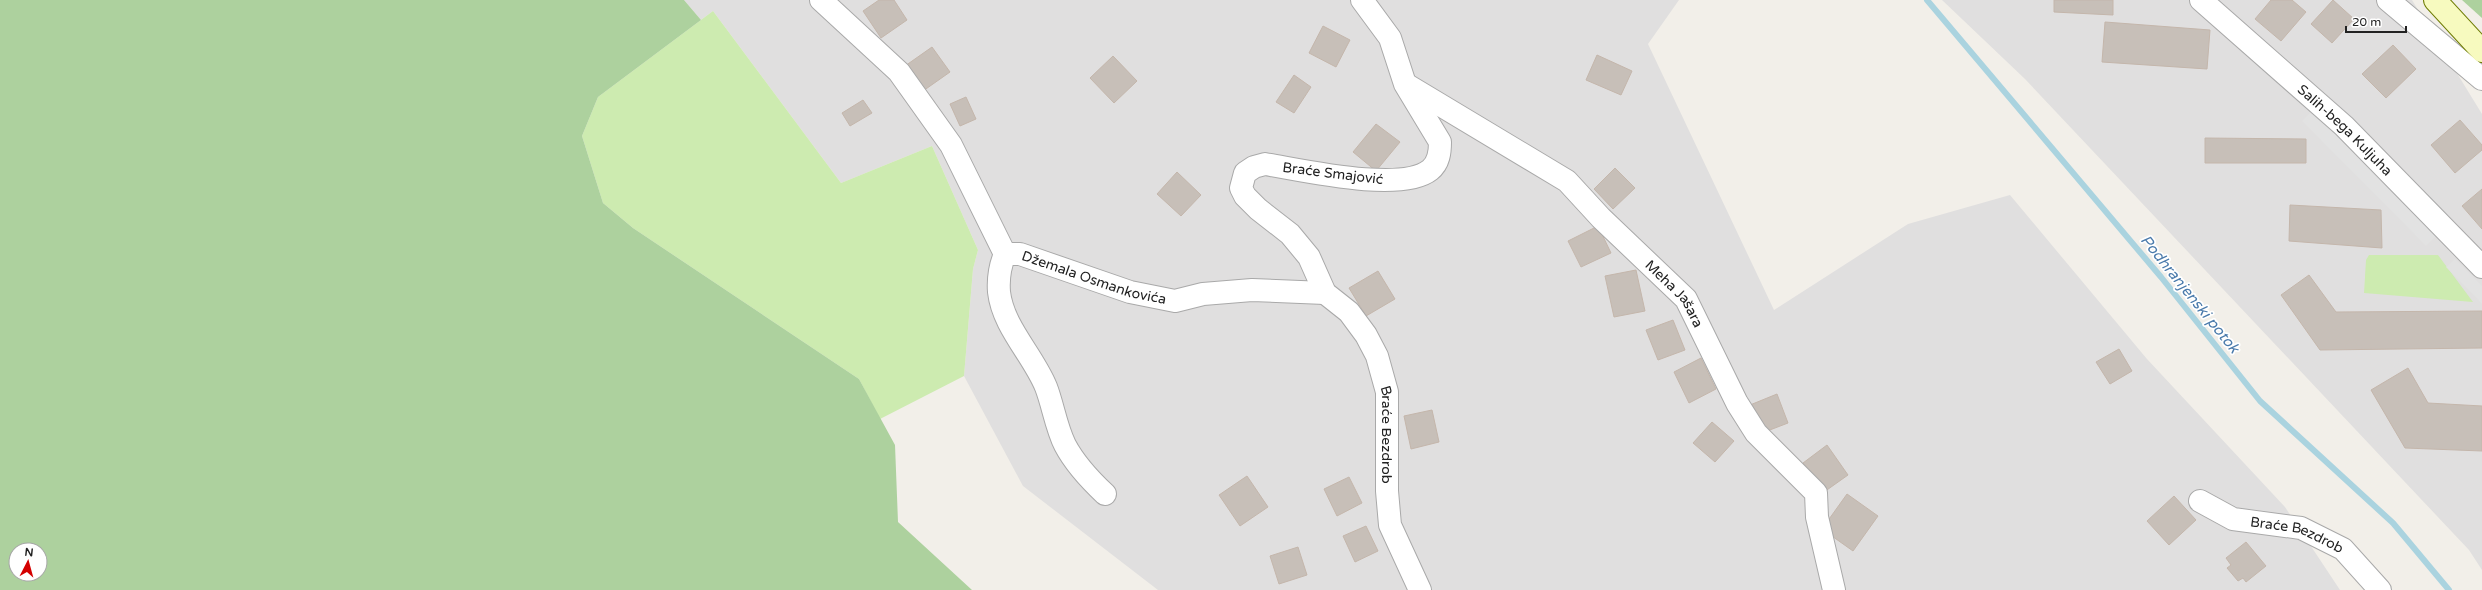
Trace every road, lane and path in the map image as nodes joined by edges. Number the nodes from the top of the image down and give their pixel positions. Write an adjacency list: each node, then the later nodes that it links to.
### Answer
1 (821, 0): 9 (street, Džemala Osmankovića)
2 (1362, 0): 8 (street, Braće Smajović)
3 (2201, 0): 10 (street, Salih-bega Kuljuha)
4 (2388, 0): 7 (street)
5 (2435, 0): 6 (main road)
6 (2482, 52)
7 (2482, 79)
8 (1405, 84): 11 (street, Braće Smajović); 15 (street, Meha Jašara)
9 (1005, 254): 11 (street, Džemala Osmankovića); 12 (street, Džemala Osmankovića)
10 (2482, 267)
11 (1326, 293): 14 (street, Braće Bezdrob)
12 (1105, 494)
13 (2200, 501): 16 (street, Braće Bezdrob)
14 (1420, 590)
15 (1834, 590)
16 (2380, 590)

